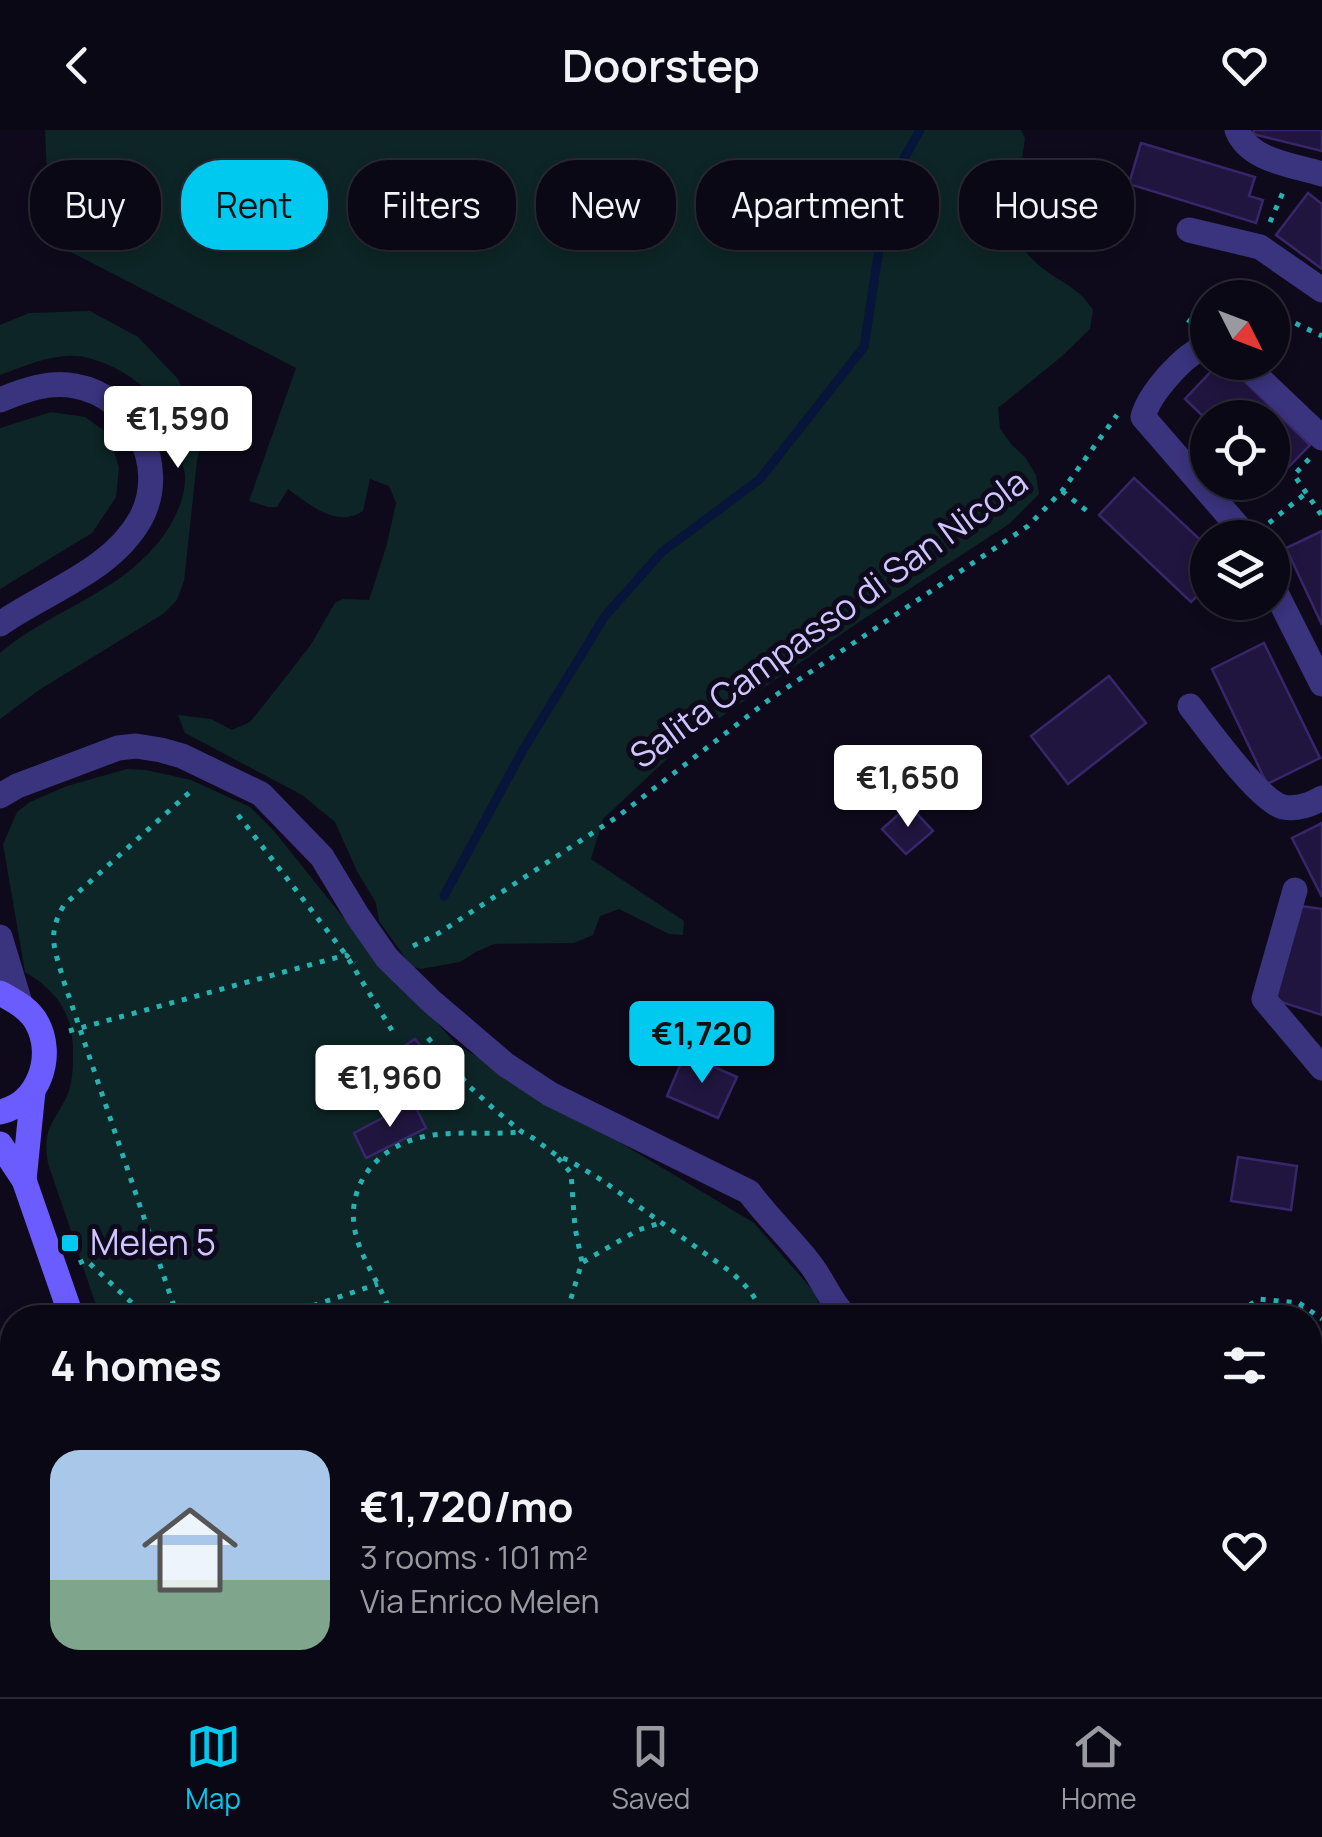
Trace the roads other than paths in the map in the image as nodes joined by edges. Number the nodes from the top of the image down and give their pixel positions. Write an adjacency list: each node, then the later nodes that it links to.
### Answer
1 (1237, 130): 2 (street)
2 (1322, 174)
3 (1188, 230): 4 (street)
4 (1322, 290)
5 (1190, 355): 9 (street)
6 (1261, 380): 8 (street)
7 (0, 400): 11 (street)
8 (1322, 438)
9 (1244, 520)
10 (1290, 620): 12 (street)
11 (0, 624)
12 (1322, 684)
13 (1190, 706): 15 (street)
14 (0, 796): 25 (street)
15 (1322, 798)
16 (1295, 890): 19 (street)
17 (0, 937): 18 (street)
18 (10, 998): 20 (street)
19 (1322, 1068)
20 (33, 1091): 21 (street); 23 (street)
21 (0, 1112)
22 (0, 1144): 23 (street)
23 (24, 1180): 24 (street)
24 (68, 1305)
25 (836, 1305)

